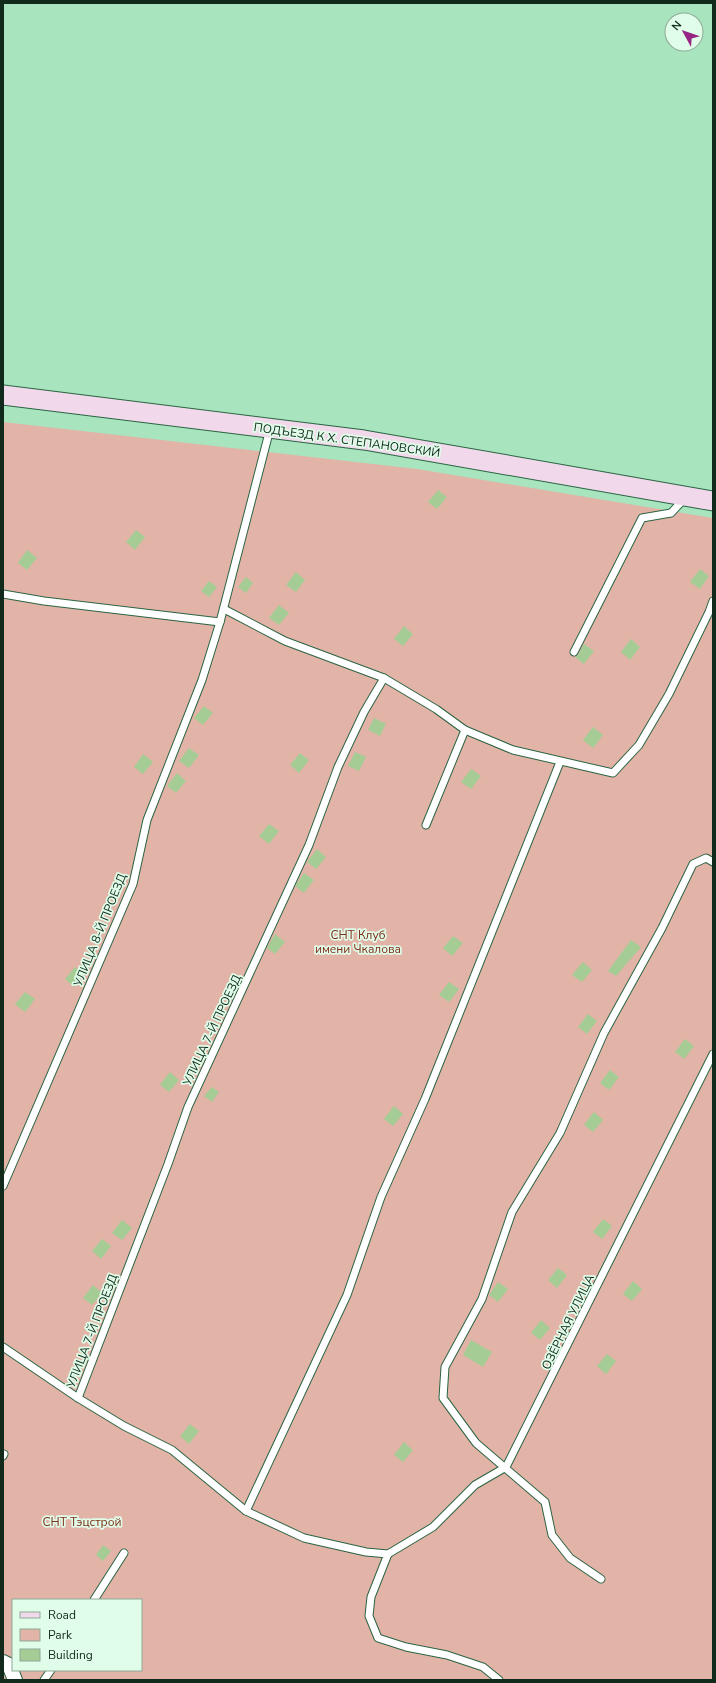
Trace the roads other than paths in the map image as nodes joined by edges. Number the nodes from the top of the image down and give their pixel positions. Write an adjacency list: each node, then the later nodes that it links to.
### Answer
1 (3, 395): 2 (street, ПОДЪЕЗД К Х. СТЕПАНОВСКИЙ)
2 (270, 429): 3 (street, ПОДЪЕЗД К Х. СТЕПАНОВСКИЙ); 7 (lane, УЛИЦА 8-Й ПРОЕЗД)
3 (687, 496): 4 (street, ПОДЪЕЗД К Х. СТЕПАНОВСКИЙ); 9 (lane)
4 (713, 501)
5 (3, 594): 8 (lane)
6 (713, 601): 12 (lane)
7 (224, 609): 8 (lane, УЛИЦА 8-Й ПРОЕЗД); 10 (lane)
8 (220, 622): 16 (lane, УЛИЦА 8-Й ПРОЕЗД)
9 (574, 652)
10 (384, 678): 11 (lane); 18 (lane, УЛИЦА 7-Й ПРОЕЗД)
11 (465, 730): 12 (lane); 13 (lane)
12 (560, 762): 20 (lane)
13 (426, 825)
14 (713, 862): 19 (lane)
15 (713, 1054): 19 (lane, ОЗЁРНАЯ УЛИЦА)
16 (3, 1186)
17 (3, 1347): 18 (lane)
18 (78, 1398): 20 (lane)
19 (506, 1467): 22 (lane); 23 (lane)
20 (246, 1510): 22 (lane)
21 (124, 1553): 24 (lane)
22 (388, 1554): 29 (lane)
23 (601, 1579)
24 (95, 1599)
25 (3, 1662): 27 (street)
26 (49, 1671): 28 (lane)
27 (14, 1680)
28 (44, 1680)
29 (499, 1680)

